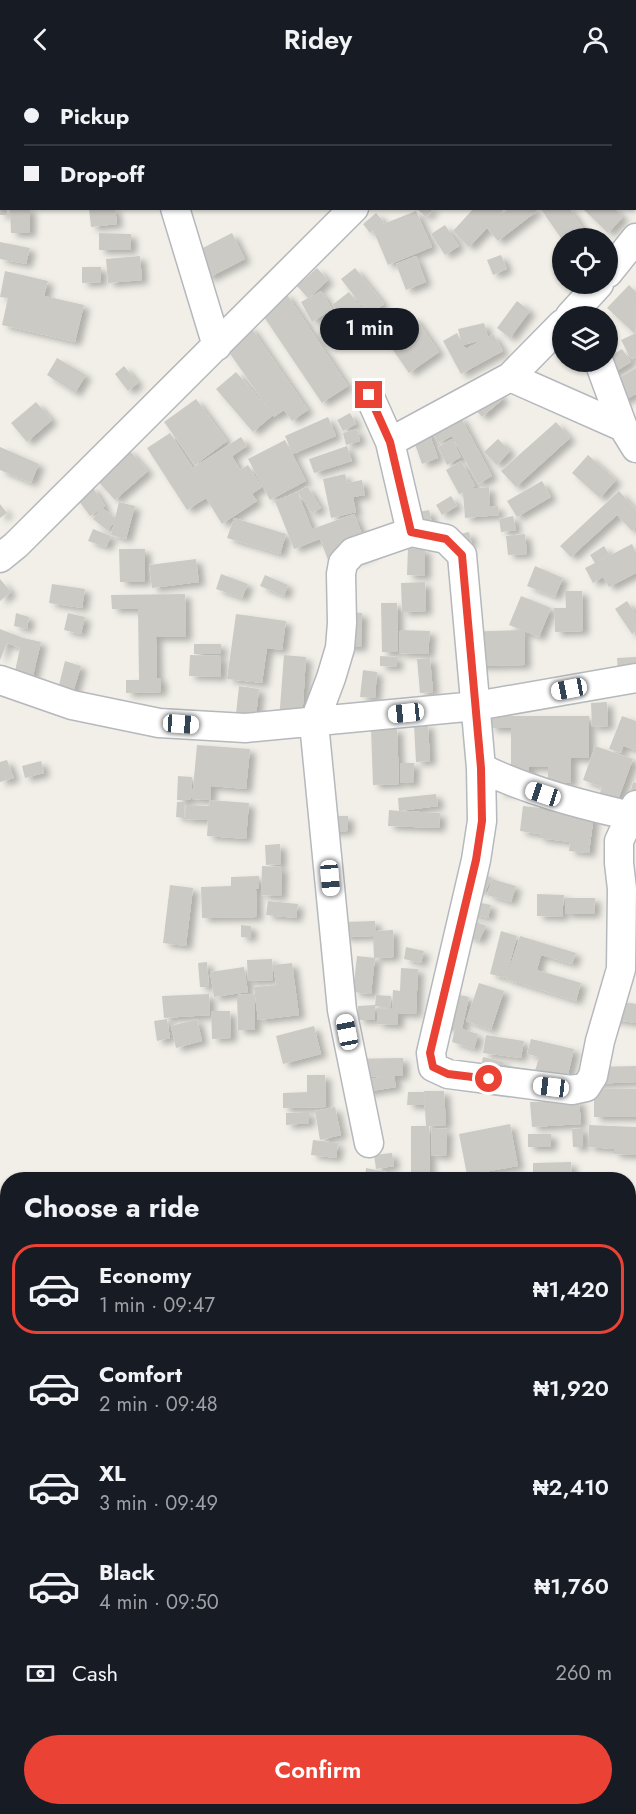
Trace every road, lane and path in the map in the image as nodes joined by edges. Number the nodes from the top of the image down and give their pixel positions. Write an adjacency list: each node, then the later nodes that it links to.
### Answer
1 (176, 210): 8 (street)
2 (352, 210): 8 (street)
3 (636, 238): 4 (street)
4 (618, 260)
5 (591, 294): 6 (street)
6 (582, 306)
7 (552, 337): 10 (street)
8 (217, 346): 15 (street)
9 (603, 372): 12 (street)
10 (510, 377): 12 (street); 13 (street)
11 (369, 395): 13 (street)
12 (630, 438)
13 (390, 442): 14 (street)
14 (411, 532): 18 (street); 19 (street)
15 (0, 558)
16 (636, 678): 18 (street)
17 (0, 680): 19 (street)
18 (476, 706): 19 (street); 20 (street)
19 (314, 723): 23 (street)
20 (481, 768): 21 (street); 22 (street)
21 (633, 810): 22 (street)
22 (628, 972)
23 (369, 1143)

